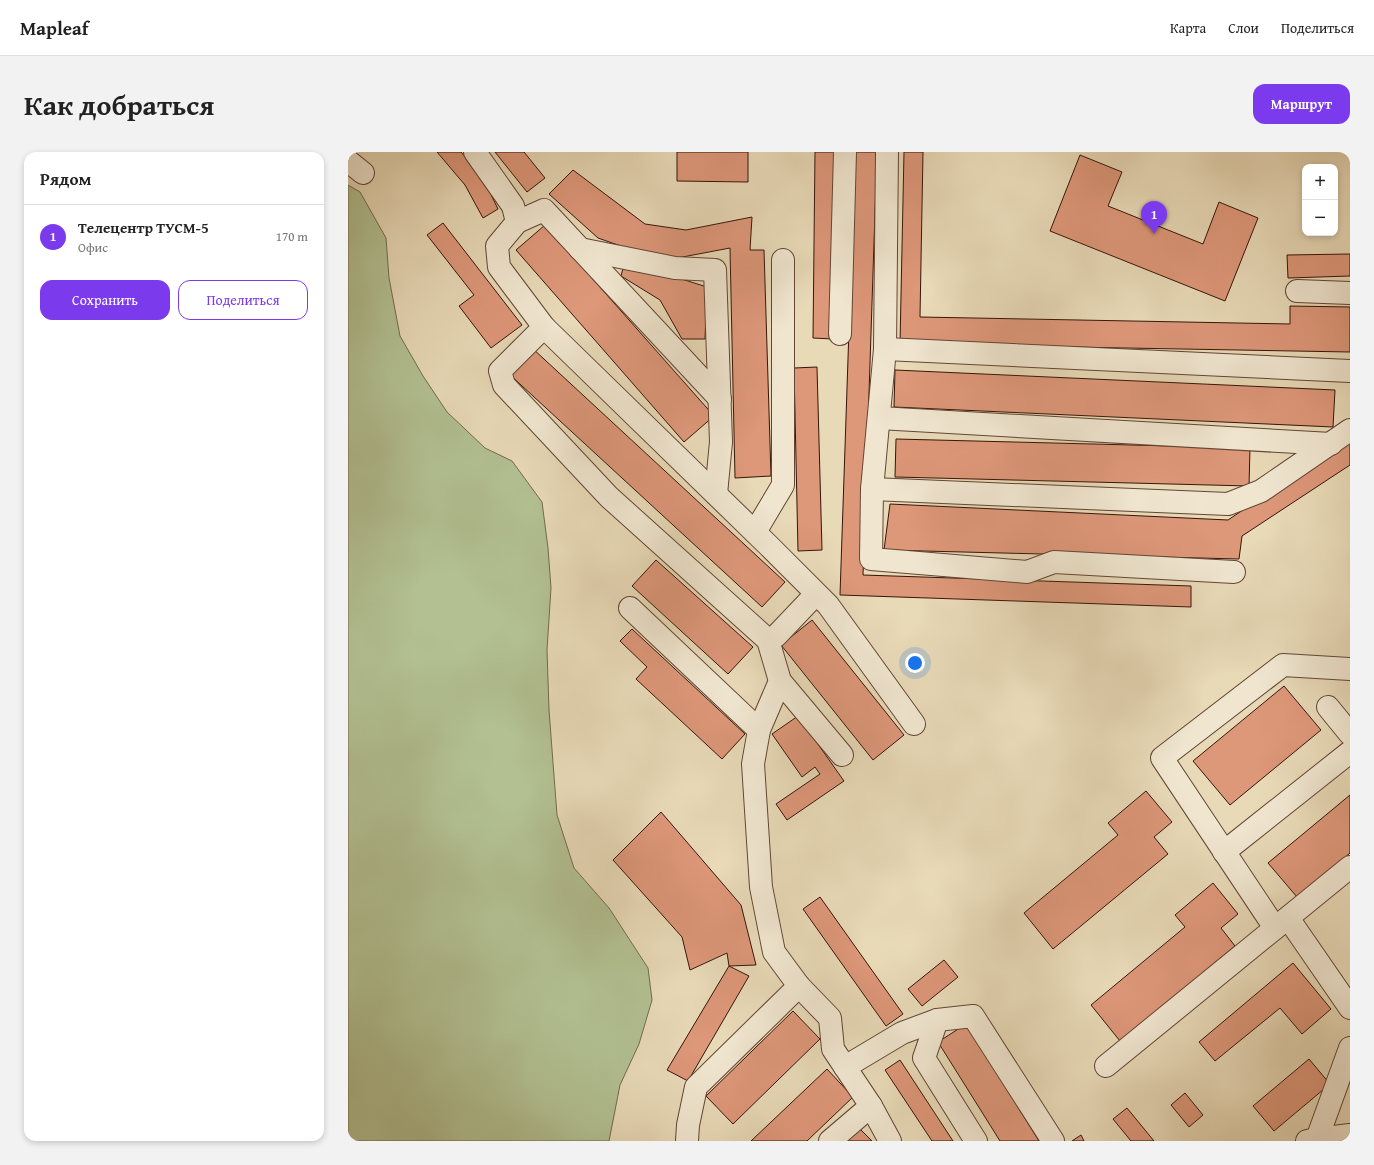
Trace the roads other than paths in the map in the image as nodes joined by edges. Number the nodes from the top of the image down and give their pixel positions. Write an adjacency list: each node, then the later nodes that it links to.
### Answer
1 (475, 152): 4 (lane)
2 (845, 152): 10 (lane)
3 (887, 152): 11 (lane)
4 (517, 222): 5 (lane); 9 (lane)
5 (580, 249): 13 (lane); 13 (lane)
6 (783, 260): 19 (lane)
7 (1297, 291): 8 (lane)
8 (1350, 294)
9 (544, 327): 18 (lane); 23 (lane)
10 (840, 334)
11 (885, 349): 12 (lane); 14 (lane)
12 (1350, 371)
13 (720, 399): 18 (lane)
14 (878, 418): 16 (lane); 17 (lane)
15 (1350, 430): 16 (lane)
16 (1331, 444): 17 (lane)
17 (872, 489): 20 (lane)
18 (716, 494): 19 (lane)
19 (755, 532): 21 (lane)
20 (1234, 572)
21 (816, 594): 23 (lane); 27 (lane)
22 (630, 608): 28 (lane)
23 (768, 640): 25 (lane)
24 (1350, 669): 32 (lane)
25 (780, 681): 28 (lane); 31 (lane)
26 (1328, 707): 29 (lane)
27 (914, 724)
28 (759, 730): 35 (lane)
29 (1350, 734)
30 (1350, 752): 32 (lane)
31 (842, 755)
32 (1224, 852): 34 (lane)
33 (1350, 867): 34 (lane)
34 (1282, 923): 36 (lane); 39 (lane)
35 (798, 986): 40 (lane); 44 (lane)
36 (1350, 1008)
37 (937, 1020): 40 (lane); 47 (lane); 48 (lane)
38 (1350, 1048): 43 (lane)
39 (1106, 1066)
40 (845, 1067): 41 (lane)
41 (871, 1106): 45 (lane); 46 (lane)
42 (1350, 1135): 43 (lane)
43 (1312, 1140)
44 (687, 1141)
45 (830, 1141)
46 (890, 1141)
47 (976, 1141)
48 (1053, 1141)

